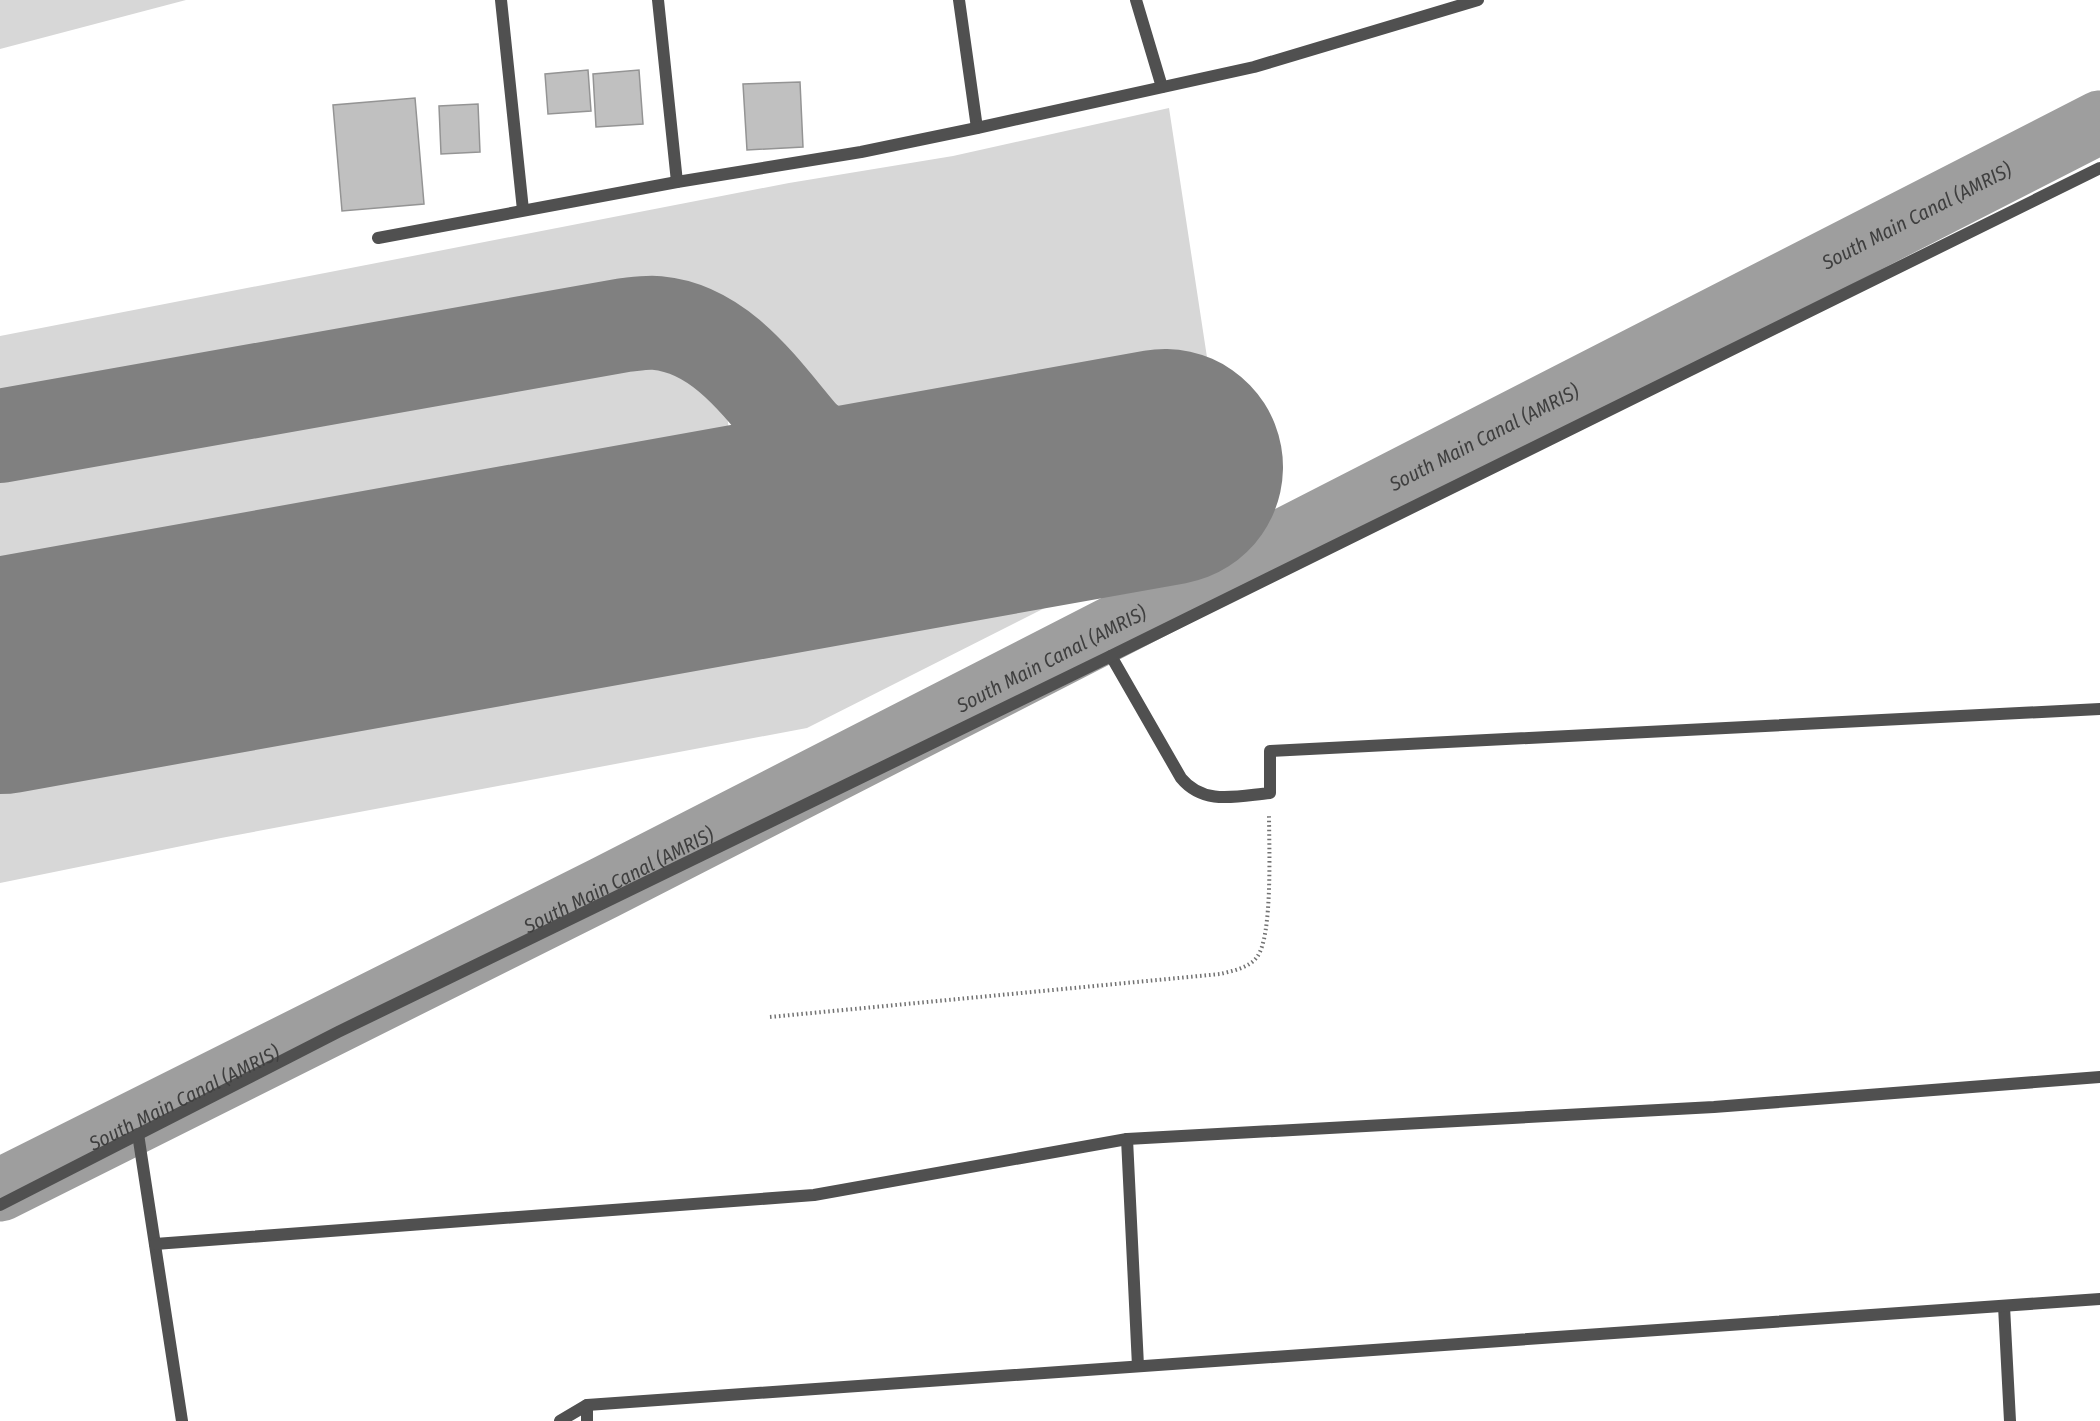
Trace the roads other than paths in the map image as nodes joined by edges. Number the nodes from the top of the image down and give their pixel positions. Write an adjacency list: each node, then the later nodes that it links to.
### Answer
1 (501, 0): 10 (street)
2 (658, 0): 9 (street)
3 (959, 0): 7 (street)
4 (1136, 0): 6 (street)
5 (1478, 0): 6 (street)
6 (1162, 87): 7 (street)
7 (976, 128): 9 (street)
8 (2100, 168): 12 (street)
9 (677, 182): 10 (street)
10 (523, 210): 11 (street)
11 (378, 238)
12 (1111, 656): 13 (street); 15 (street)
13 (2100, 708)
14 (2100, 1077): 16 (street)
15 (138, 1134): 17 (street); 18 (street)
16 (1127, 1139): 18 (street); 21 (street)
17 (0, 1205)
18 (155, 1244): 23 (street)
19 (2100, 1299): 20 (street)
20 (2004, 1306): 21 (street); 26 (street)
21 (1138, 1366): 22 (street)
22 (587, 1405): 24 (street); 25 (street)
23 (182, 1421)
24 (560, 1421)
25 (587, 1421)
26 (2010, 1421)

